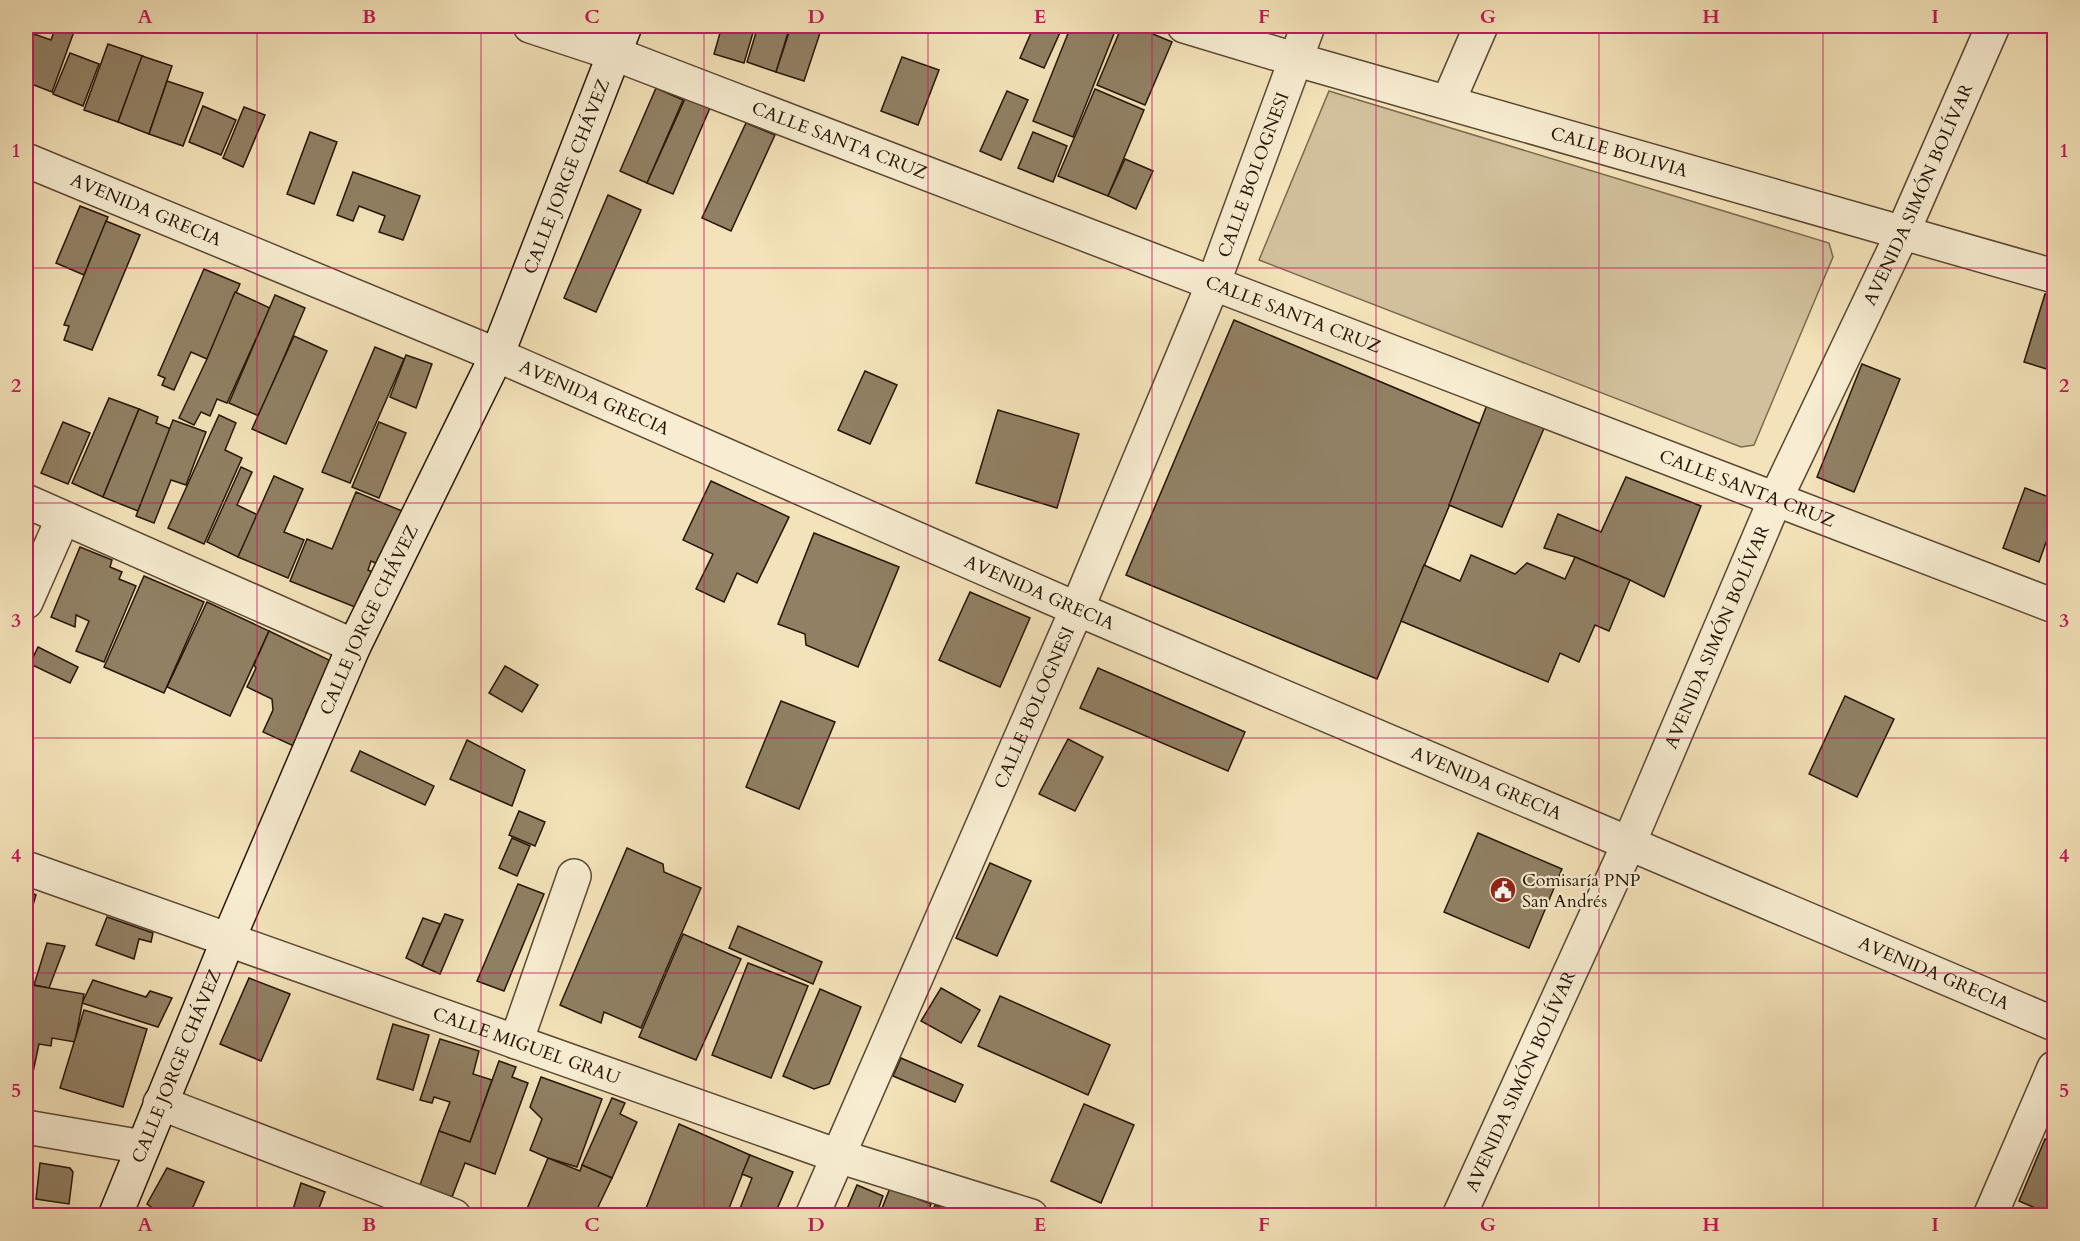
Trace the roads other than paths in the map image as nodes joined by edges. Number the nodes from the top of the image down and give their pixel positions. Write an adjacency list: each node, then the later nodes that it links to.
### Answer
1 (530, 26): 6 (street, CALLE SANTA CRUZ)
2 (1184, 26): 7 (street, CALLE BOLIVIA)
3 (1308, 26): 7 (street, CALLE BOLOGNESI)
4 (1481, 26): 8 (street)
5 (1993, 26): 10 (street, AVENIDA SIMÓN BOLÍVAR)
6 (620, 40): 12 (street, CALLE SANTA CRUZ); 13 (street, CALLE JORGE CHÁVEZ)
7 (1294, 59): 8 (street, CALLE BOLIVIA); 12 (street, CALLE BOLOGNESI)
8 (1448, 102): 10 (street, CALLE BOLIVIA)
9 (26, 160): 13 (street, AVENIDA GRECIA)
10 (1902, 234): 11 (street, CALLE BOLIVIA); 14 (street, AVENIDA SIMÓN BOLÍVAR)
11 (2055, 276)
12 (1213, 284): 14 (street, CALLE SANTA CRUZ); 19 (street, CALLE BOLOGNESI)
13 (497, 355): 19 (street, AVENIDA GRECIA); 20 (street, CALLE JORGE CHÁVEZ)
14 (1775, 500): 18 (street, CALLE SANTA CRUZ); 21 (street, AVENIDA SIMÓN BOLÍVAR)
15 (26, 501): 16 (street)
16 (63, 518): 17 (street); 20 (street)
17 (26, 602)
18 (2055, 606)
19 (1077, 609): 21 (street, AVENIDA GRECIA); 31 (street, CALLE BOLOGNESI)
20 (354, 645): 24 (street, CALLE JORGE CHÁVEZ)
21 (1629, 843): 25 (street, AVENIDA GRECIA); 36 (street, AVENIDA SIMÓN BOLÍVAR)
22 (26, 868): 24 (street, CALLE MIGUEL GRAU)
23 (574, 876): 26 (street)
24 (228, 940): 26 (street, CALLE MIGUEL GRAU); 28 (street, CALLE JORGE CHÁVEZ)
25 (2055, 1024)
26 (516, 1042): 31 (street, CALLE MIGUEL GRAU)
27 (2055, 1068): 37 (street)
28 (160, 1103): 30 (street, CALLE JORGE CHÁVEZ); 33 (street)
29 (26, 1126): 30 (street)
30 (143, 1146): 32 (street, CALLE JORGE CHÁVEZ)
31 (838, 1156): 34 (street, CALLE BOLOGNESI); 35 (street, CALLE MIGUEL GRAU)
32 (115, 1215)
33 (454, 1215)
34 (812, 1215)
35 (1031, 1215)
36 (1459, 1215)
37 (1990, 1215)

